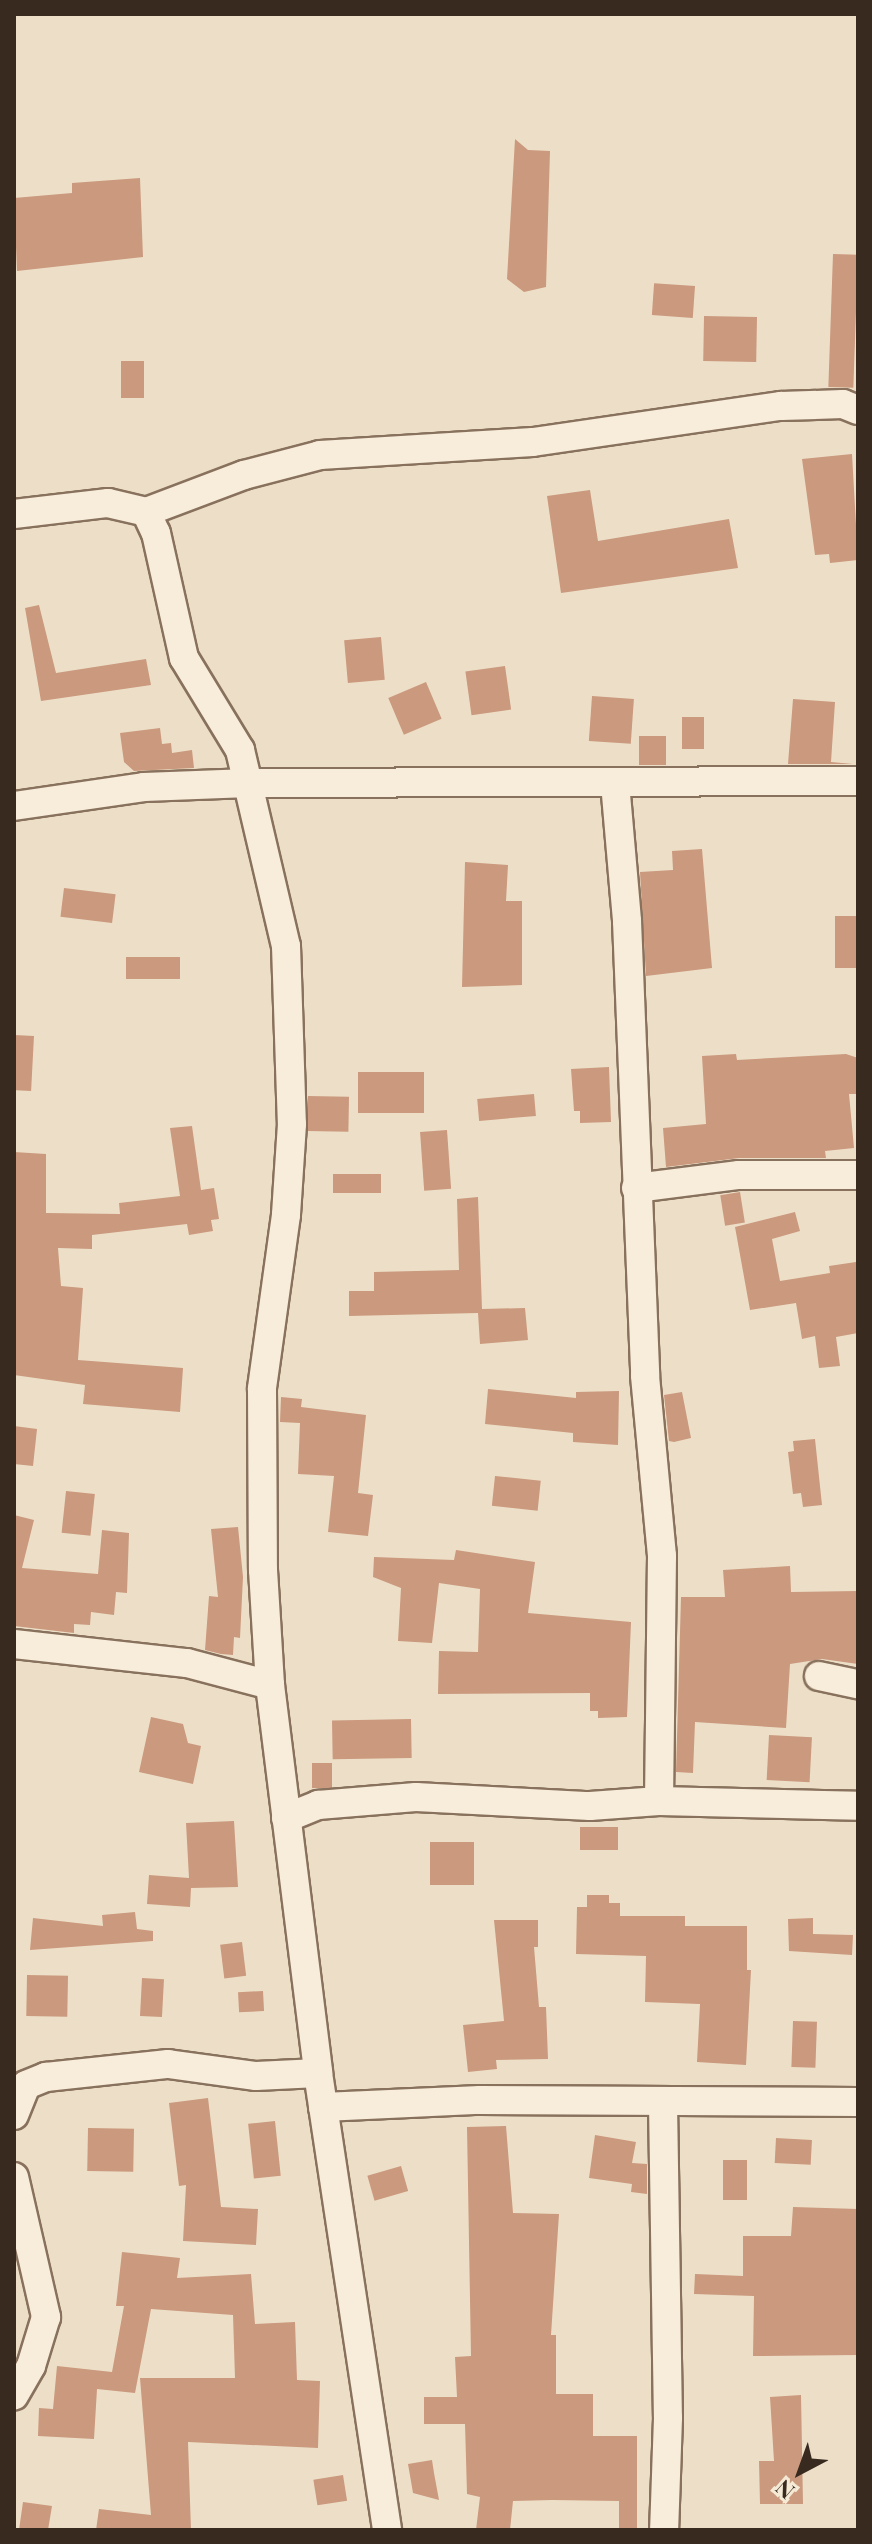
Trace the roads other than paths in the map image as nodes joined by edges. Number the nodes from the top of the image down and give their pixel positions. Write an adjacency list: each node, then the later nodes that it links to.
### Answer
1 (858, 410): 2 (street)
2 (146, 512): 3 (street); 5 (street)
3 (14, 514)
4 (858, 781): 6 (street)
5 (249, 783): 6 (street); 7 (street); 13 (street)
6 (615, 783): 9 (street)
7 (14, 806)
8 (858, 1175): 9 (street)
9 (636, 1188): 14 (street)
10 (14, 1644): 13 (street)
11 (819, 1676): 12 (street)
12 (858, 1684)
13 (270, 1685): 16 (street)
14 (659, 1801): 15 (street); 16 (street)
15 (858, 1806)
16 (286, 1818): 17 (street)
17 (318, 2073): 18 (street); 21 (street)
18 (20, 2081): 22 (street)
19 (858, 2102): 20 (street)
20 (663, 2103): 21 (street); 26 (street)
21 (323, 2107): 25 (street)
22 (14, 2115)
23 (14, 2177): 24 (street)
24 (14, 2395)
25 (387, 2530)
26 (664, 2530)

